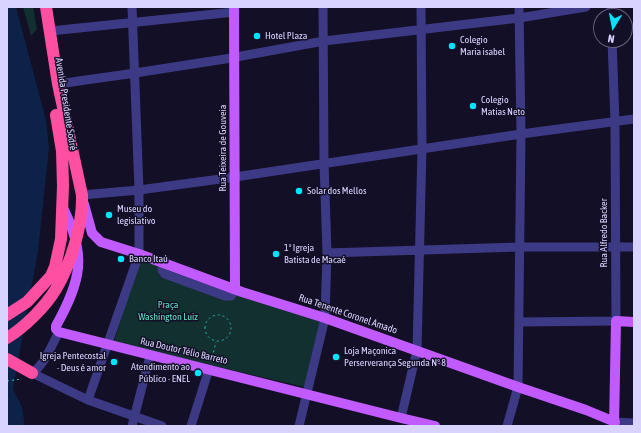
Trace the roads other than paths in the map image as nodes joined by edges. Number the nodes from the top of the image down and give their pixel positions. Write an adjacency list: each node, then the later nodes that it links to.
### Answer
1 (37, 7): 24 (highway, Avenida Presidente Sodré)
2 (46, 7): 12 (highway, Avenida Presidente Sodré)
3 (132, 7): 10 (street)
4 (323, 7): 13 (street)
5 (421, 7): 11 (street)
6 (519, 7): 9 (street)
7 (586, 7): 9 (street)
8 (234, 9): 10 (street); 15 (main road, Rua Teixeira de Gouveia)
9 (519, 18): 11 (street); 20 (street)
10 (133, 22): 12 (street); 16 (street)
11 (421, 29): 13 (street); 21 (street)
12 (50, 31): 17 (highway, Avenida Presidente Sodré)
13 (324, 41): 15 (street); 22 (street)
14 (612, 48): 19 (street, Rua Alfredo Backer)
15 (235, 57): 16 (street); 23 (main road, Rua Teixeira de Gouveia)
16 (135, 73): 17 (street); 25 (street)
17 (58, 84): 26 (highway, Avenida Presidente Sodré)
18 (634, 119): 19 (street)
19 (615, 122): 20 (street); 30 (street, Rua Alfredo Backer)
20 (521, 134): 21 (street); 29 (street)
21 (422, 149): 22 (street); 32 (street)
22 (324, 163): 23 (street); 34 (street)
23 (235, 177): 25 (street); 36 (main road, Rua Teixeira de Gouveia)
24 (63, 186): 26 (highway); 27 (highway, Avenida Presidente Sodré)
25 (139, 190): 26 (street); 33 (street)
26 (81, 192): 28 (highway, Avenida Presidente Sodré); 33 (main road, Rua Tenente Coronel Amado)
27 (62, 206): 28 (main road); 35 (highway, Avenida Presidente Sodré)
28 (76, 239): 35 (highway, Avenida Presidente Sodré); 42 (main road)
29 (518, 247): 30 (street); 32 (street); 40 (street)
30 (616, 247): 31 (street); 39 (street, Rua Alfredo Backer)
31 (634, 247)
32 (419, 251): 34 (street); 45 (street)
33 (139, 254): 36 (main road, Rua Tenente Coronel Amado); 44 (street)
34 (327, 254): 38 (street)
35 (53, 279): 37 (highway); 43 (highway)
36 (235, 289): 38 (main road, Rua Tenente Coronel Amado)
37 (7, 315)
38 (325, 318): 45 (main road, Rua Tenente Coronel Amado); 51 (street)
39 (616, 321): 40 (street); 41 (main road); 56 (main road, Rua Alfredo Backer)
40 (519, 322): 50 (street)
41 (634, 322)
42 (59, 332): 44 (main road, Rua Doutor Télio Barreto); 49 (street)
43 (7, 338)
44 (108, 345): 46 (main road, Rua Doutor Télio Barreto); 52 (street)
45 (417, 350): 50 (main road, Rua Tenente Coronel Amado); 54 (street)
46 (150, 356): 48 (main road, Rua Doutor Télio Barreto); 53 (street)
47 (7, 359): 49 (highway)
48 (209, 369): 51 (main road, Rua Doutor Télio Barreto); 59 (street)
49 (26, 375): 52 (street)
50 (518, 387): 56 (main road, Rua Tenente Coronel Amado); 62 (street)
51 (307, 394): 54 (main road, Rua Doutor Télio Barreto); 60 (street)
52 (88, 400): 53 (street)
53 (134, 416): 57 (street); 58 (street)
54 (401, 418): 61 (main road, Rua Doutor Télio Barreto)
55 (634, 423): 56 (street, Rua Tenente Coronel Amado)
56 (615, 424)
57 (132, 426)
58 (162, 426)
59 (191, 426)
60 (299, 426)
61 (431, 426)
62 (507, 426)

